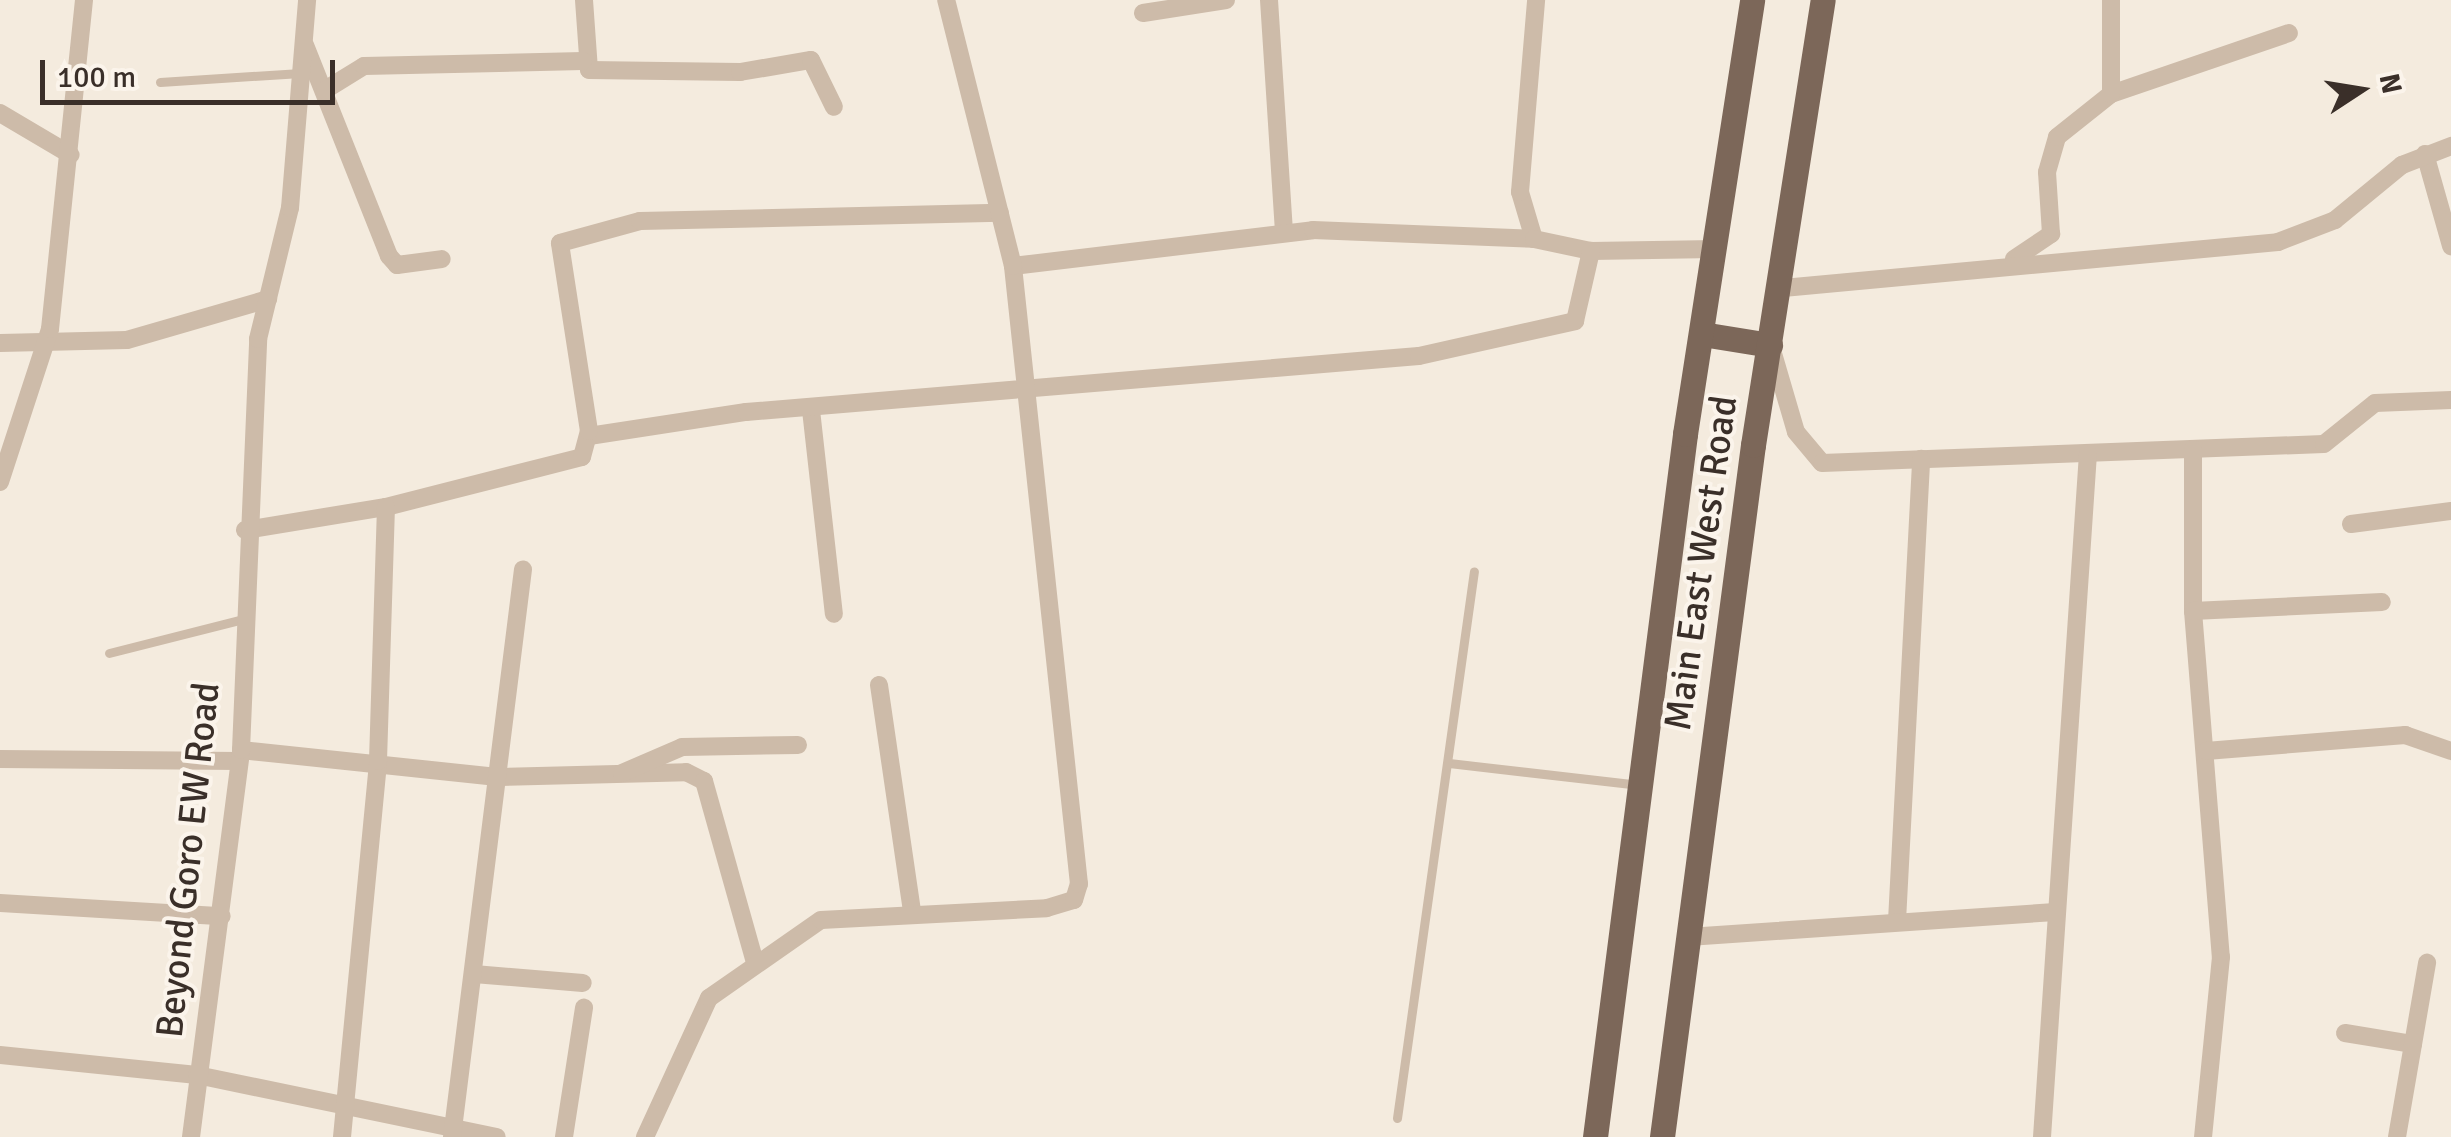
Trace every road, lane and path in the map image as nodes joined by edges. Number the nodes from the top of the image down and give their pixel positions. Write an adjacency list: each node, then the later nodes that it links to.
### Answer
1 (84, 0): 23 (street)
2 (308, 0): 13 (street, Beyond Goro EW Road)
3 (584, 0): 14 (street)
4 (946, 0): 24 (street)
5 (1226, 0): 11 (street)
6 (1269, 0): 25 (street)
7 (1536, 0): 26 (street)
8 (1752, 0): 28 (main road, Main East West Road)
9 (1823, 0): 33 (main road, Main East West Road)
10 (2111, 0): 18 (street)
11 (1143, 13)
12 (2289, 33): 18 (street)
13 (303, 41): 15 (street, Beyond Goro EW Road); 17 (street)
14 (584, 62): 17 (street); 19 (street)
15 (301, 73): 16 (lane); 34 (street, Beyond Goro EW Road)
16 (160, 82)
17 (325, 90): 30 (street)
18 (2110, 94): 31 (street)
19 (834, 107)
20 (0, 113): 23 (street)
21 (2451, 146): 22 (street)
22 (2425, 154): 27 (street); 31 (street)
23 (71, 155): 38 (street)
24 (1000, 212): 32 (street); 42 (street)
25 (1284, 232): 26 (street); 32 (street)
26 (1534, 239): 29 (street)
27 (2451, 246)
28 (1715, 249): 29 (street); 35 (main road, Main East West Road)
29 (1591, 251): 39 (street)
30 (442, 259)
31 (2010, 261): 33 (street)
32 (1013, 266): 39 (street)
33 (1783, 288): 37 (main road, Main East West Road)
34 (268, 300): 38 (street); 50 (street, Beyond Goro EW Road)
35 (1702, 334): 37 (main road); 68 (main road, Main East West Road)
36 (0, 343): 38 (street)
37 (1770, 344): 45 (street); 74 (main road, Main East West Road)
38 (41, 348): 46 (street)
39 (1025, 396): 41 (street); 70 (street)
40 (2451, 400): 43 (street)
41 (812, 410): 42 (street); 55 (street)
42 (589, 436): 47 (street)
43 (2194, 449): 44 (street); 54 (street)
44 (2088, 454): 45 (street); 71 (street)
45 (1921, 459): 73 (street)
46 (0, 482)
47 (386, 507): 50 (street); 64 (street)
48 (2451, 511): 49 (street)
49 (2352, 524)
50 (245, 530): 56 (street, Beyond Goro EW Road)
51 (523, 568): 67 (street)
52 (1474, 571): 65 (lane)
53 (2382, 602): 54 (street)
54 (2193, 611): 60 (street)
55 (834, 614)
56 (243, 620): 57 (lane); 62 (street, Beyond Goro EW Road)
57 (109, 653)
58 (879, 685): 70 (street)
59 (798, 745): 66 (street)
60 (2206, 751): 61 (street); 95 (street)
61 (2451, 751)
62 (240, 756): 63 (street); 64 (street); 72 (street, Beyond Goro EW Road)
63 (0, 759)
64 (378, 761): 67 (street); 84 (street)
65 (1449, 762): 68 (lane); 85 (lane)
66 (621, 773): 67 (street); 75 (street)
67 (500, 777): 77 (street)
68 (1641, 786): 92 (main road, Main East West Road)
69 (0, 903): 72 (street)
70 (912, 910): 75 (street)
71 (2055, 912): 73 (street); 94 (street)
72 (222, 916): 83 (street, Beyond Goro EW Road)
73 (1897, 921): 74 (street)
74 (1688, 937): 93 (main road, Main East West Road)
75 (755, 962): 91 (street)
76 (2427, 964): 81 (street)
77 (474, 974): 78 (street); 86 (street)
78 (583, 984)
79 (584, 1008): 90 (street)
80 (2344, 1033): 81 (street)
81 (2413, 1044): 96 (street)
82 (0, 1055): 83 (street)
83 (197, 1076): 84 (street); 87 (street, Beyond Goro EW Road)
84 (346, 1107): 86 (street); 88 (street)
85 (1397, 1118)
86 (452, 1135): 89 (street)
87 (190, 1137)
88 (342, 1137)
89 (497, 1137)
90 (564, 1137)
91 (645, 1137)
92 (1595, 1137)
93 (1662, 1137)
94 (2042, 1137)
95 (2202, 1137)
96 (2397, 1137)

